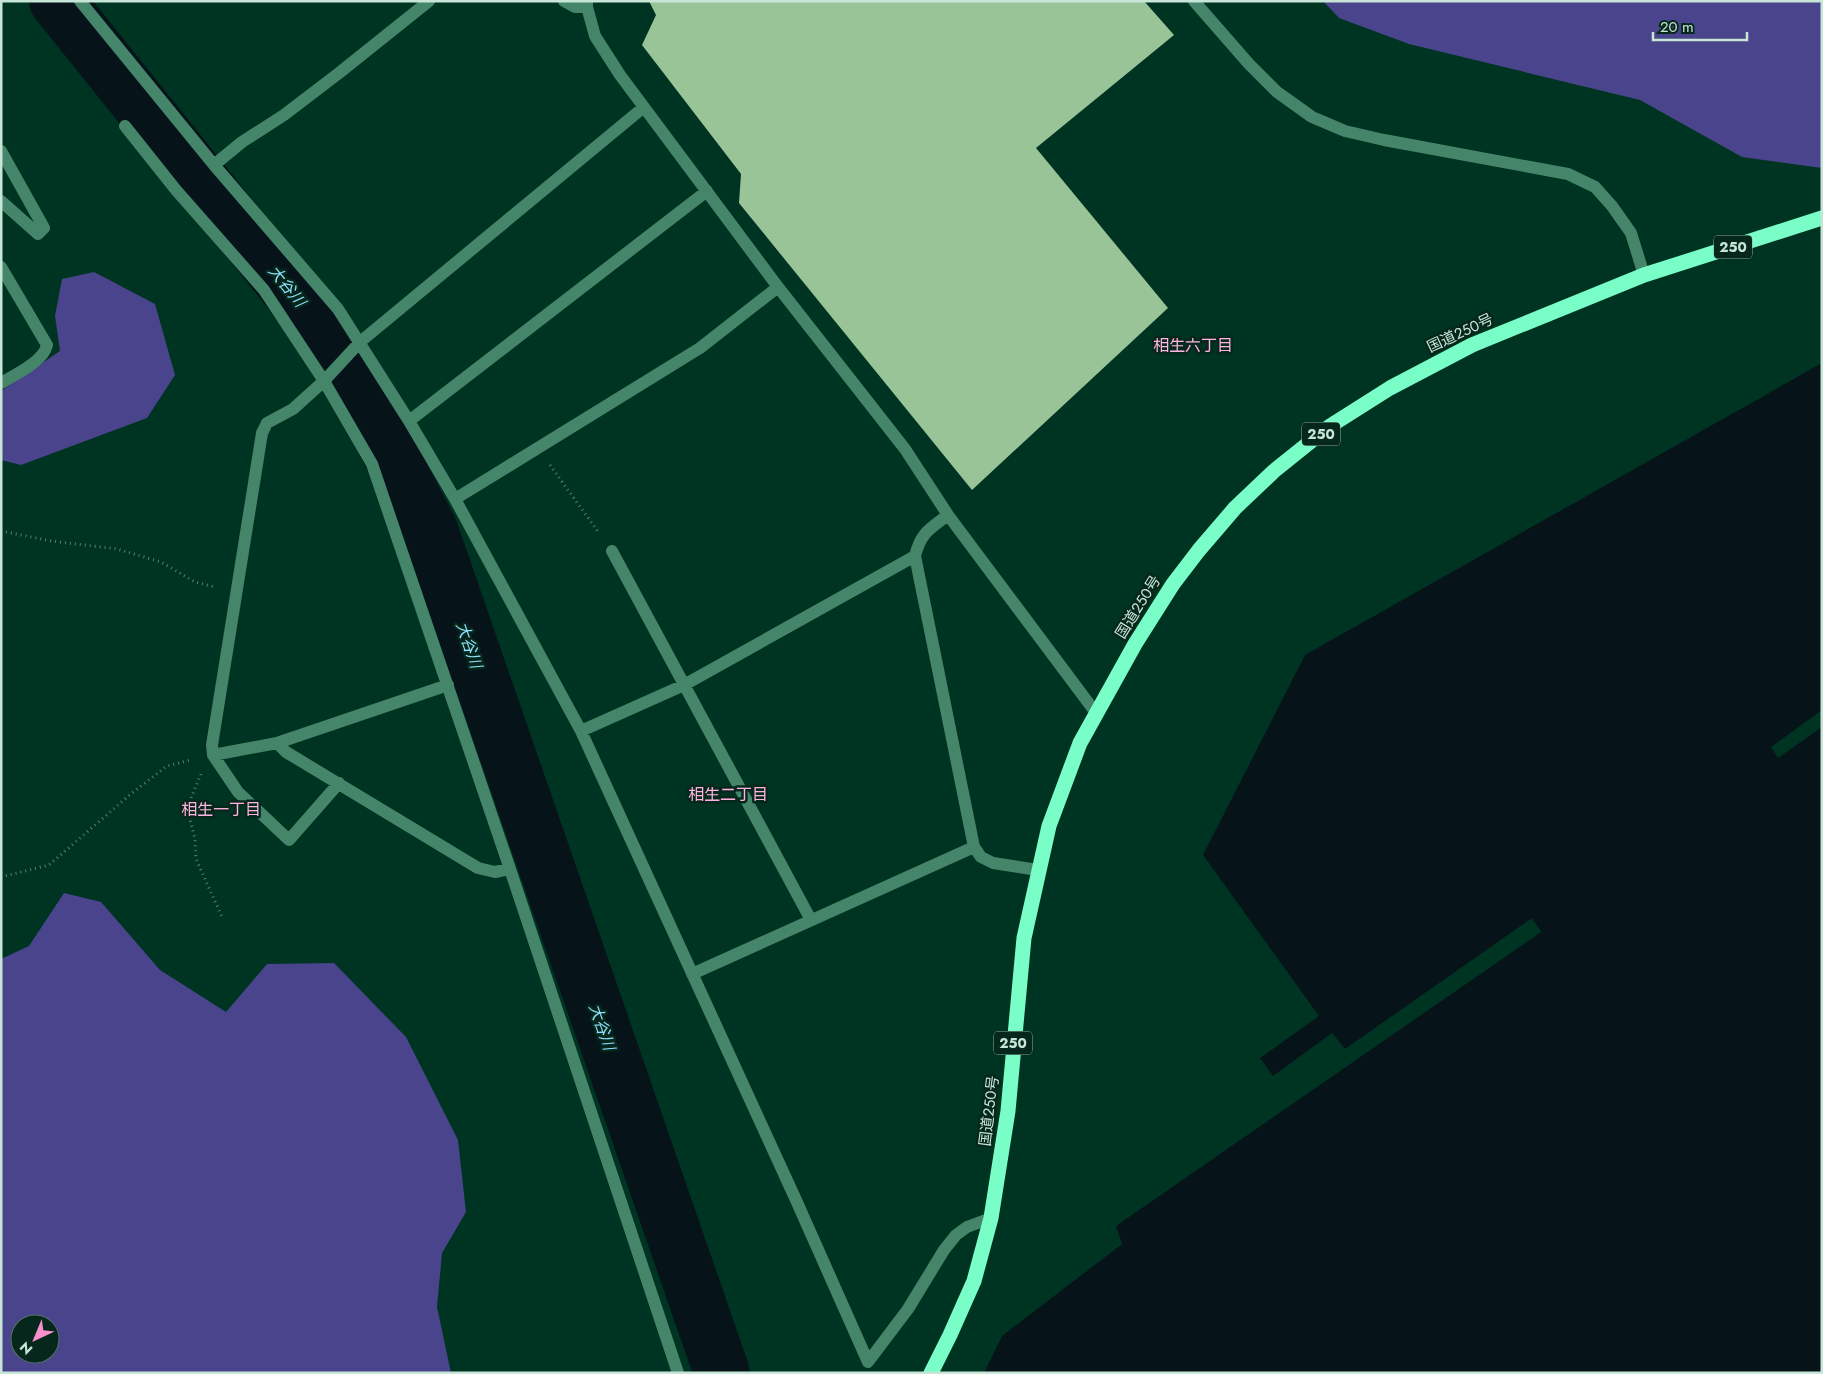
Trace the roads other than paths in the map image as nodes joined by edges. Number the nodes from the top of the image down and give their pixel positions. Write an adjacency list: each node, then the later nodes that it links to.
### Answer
1 (80, 1): 9 (street)
2 (429, 1): 9 (street)
3 (564, 1): 5 (street)
4 (1194, 1): 14 (street)
5 (587, 4): 6 (street)
6 (644, 107): 10 (street); 16 (street)
7 (125, 126): 17 (street)
8 (1, 151): 11 (street)
9 (214, 165): 16 (street)
10 (707, 192): 15 (street); 19 (street)
11 (1, 201)
12 (1822, 218): 14 (highway, 国道250号 / 250)
13 (1, 267): 18 (street)
14 (1644, 275): 26 (highway, 国道250号 / 250)
15 (778, 287): 20 (street); 21 (street)
16 (356, 346): 17 (street); 19 (street)
17 (327, 377): 24 (street); 29 (street)
18 (1, 383)
19 (410, 421): 20 (street)
20 (456, 499): 27 (street)
21 (948, 515): 23 (street); 26 (street)
22 (612, 552): 25 (street)
23 (915, 556): 25 (street); 31 (street)
24 (448, 685): 28 (street); 32 (street)
25 (684, 685): 27 (street); 34 (street)
26 (1096, 713): 33 (highway, 国道250号 / 250)
27 (581, 731): 35 (street)
28 (277, 743): 29 (street); 30 (street)
29 (213, 755): 30 (street)
30 (339, 783): 32 (street)
31 (974, 847): 33 (street); 34 (street)
32 (510, 869): 38 (street)
33 (1038, 870): 36 (highway, 国道250号 / 250)
34 (811, 920): 35 (street)
35 (692, 974): 37 (street)
36 (991, 1218): 37 (street); 39 (highway, 国道250号 / 250)
37 (869, 1368)
38 (678, 1373)
39 (931, 1373)

